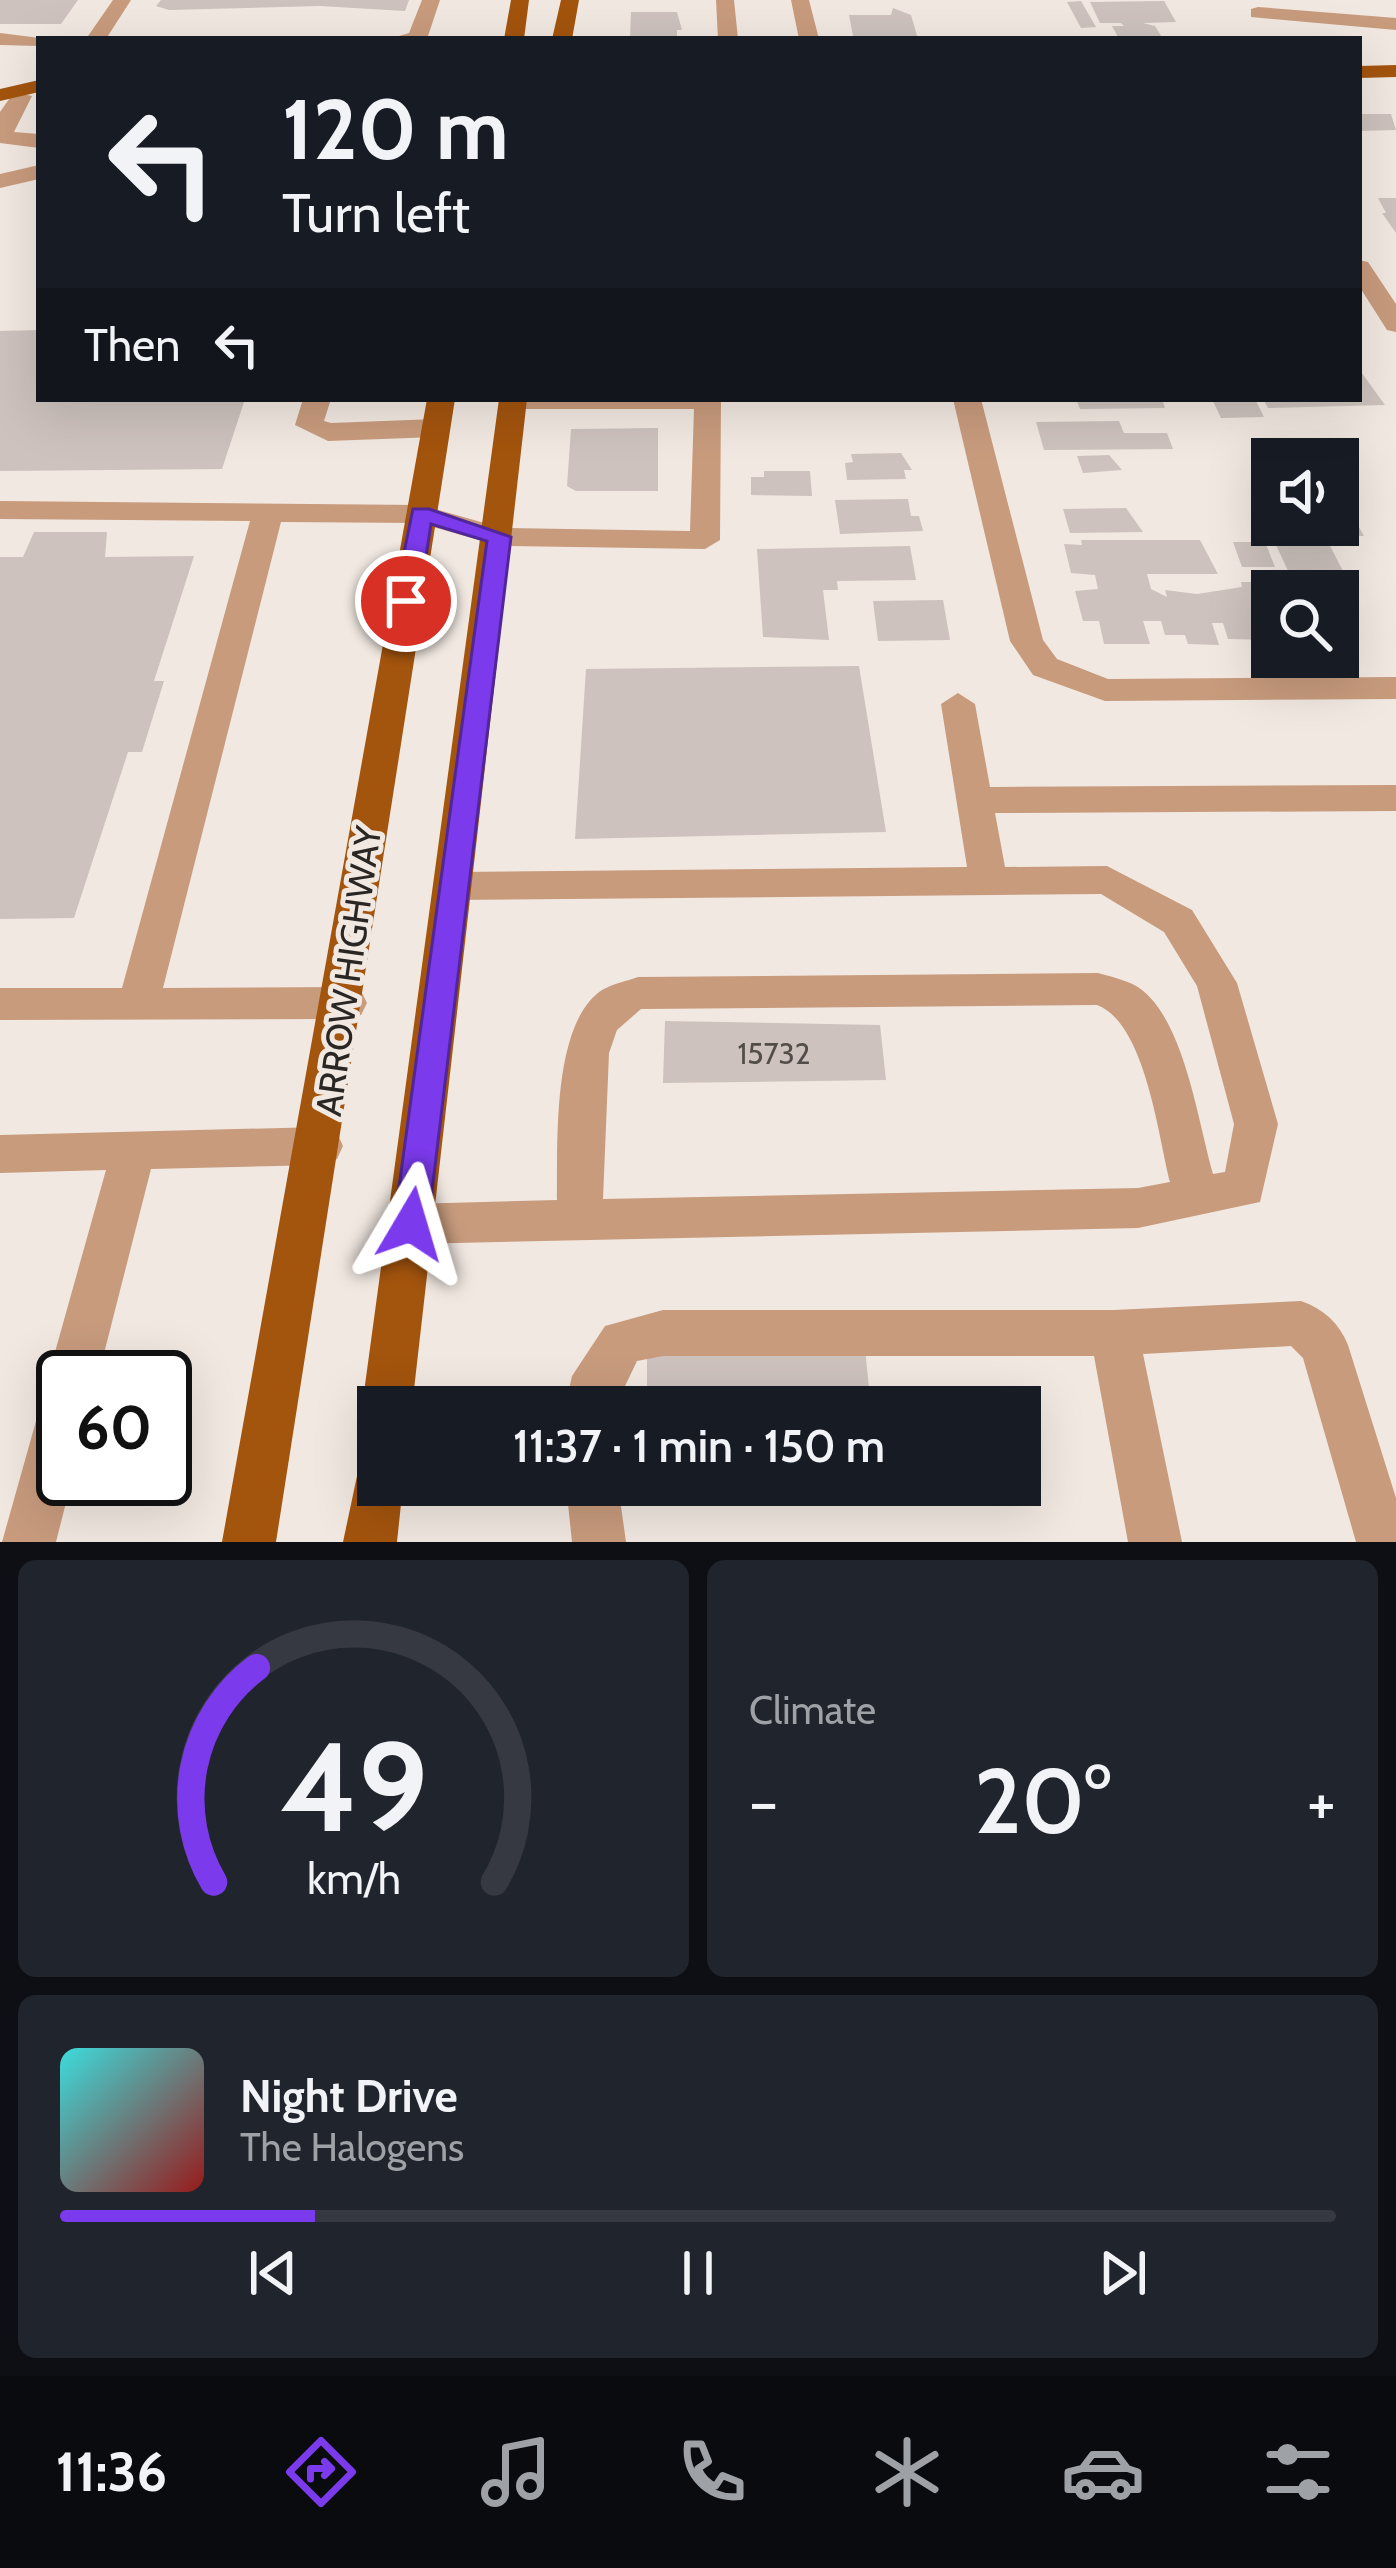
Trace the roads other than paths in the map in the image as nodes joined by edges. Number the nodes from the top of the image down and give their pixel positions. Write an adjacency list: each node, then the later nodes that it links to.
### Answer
1 (122, 0): 9 (street)
2 (430, 0): 10 (street)
3 (520, 0): 11 (main road)
4 (570, 0): 12 (main road)
5 (724, 0): 13 (street)
6 (800, 0): 14 (street)
7 (1253, 6): 8 (street); 15 (street)
8 (1396, 24)
9 (98, 36)
10 (418, 36)
11 (514, 36)
12 (563, 36)
13 (728, 36)
14 (808, 36)
15 (1273, 36)
16 (0, 39): 17 (street)
17 (36, 40)
18 (1396, 71): 20 (main road)
19 (0, 72): 21 (main road)
20 (1362, 72)
21 (36, 73)
22 (1362, 90): 23 (main road)
23 (1396, 90)
24 (20, 94): 25 (street)
25 (36, 141)
26 (36, 173): 27 (street)
27 (0, 181)
28 (1362, 272): 29 (street)
29 (1396, 324)
30 (316, 402): 34 (street)
31 (513, 402): 38 (main road)
32 (708, 402): 38 (street)
33 (968, 402): 39 (street)
34 (438, 414): 37 (main road, ARROW HIGHWAY)
35 (269, 508): 36 (street); 37 (street); 46 (street)
36 (0, 510)
37 (421, 514): 38 (street); 47 (main road, ARROW HIGHWAY)
38 (500, 537): 44 (main road)
39 (1396, 688)
40 (958, 704): 42 (street)
41 (1396, 799): 42 (street)
42 (974, 800): 43 (street)
43 (988, 881): 44 (street); 51 (street)
44 (454, 886): 53 (main road)
45 (0, 1004): 46 (street)
46 (138, 1004): 47 (street)
47 (346, 1004): 48 (main road, ARROW HIGHWAY)
48 (321, 1146): 49 (street); 62 (main road, ARROW HIGHWAY)
49 (133, 1151): 50 (street); 55 (street)
50 (0, 1154)
51 (1197, 1196): 52 (street); 52 (street)
52 (580, 1221): 53 (street)
53 (411, 1224): 56 (main road)
54 (1114, 1333): 57 (street); 65 (street); 66 (street)
55 (80, 1350)
56 (390, 1386)
57 (594, 1386)
58 (39, 1506): 61 (street)
59 (375, 1506): 63 (main road)
60 (594, 1506): 64 (street)
61 (29, 1542)
62 (249, 1542)
63 (370, 1542)
64 (598, 1542)
65 (1155, 1542)
66 (1383, 1542)

